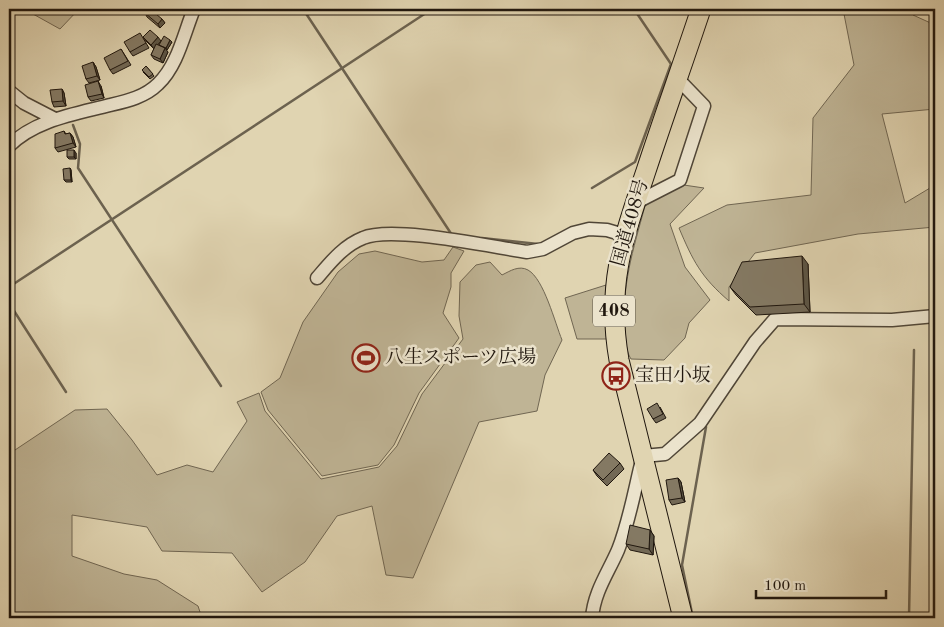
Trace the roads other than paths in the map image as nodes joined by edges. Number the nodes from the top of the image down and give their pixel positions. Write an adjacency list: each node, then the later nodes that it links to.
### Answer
1 (194, 9): 5 (street)
2 (705, 12): 3 (highway, 国道408号 / 408)
3 (677, 78): 7 (highway, 国道408号 / 408); 7 (street)
4 (9, 90): 5 (street)
5 (55, 119): 6 (street)
6 (9, 146)
7 (635, 203): 8 (highway, 国道408号 / 408)
8 (624, 236): 9 (street); 11 (highway, 国道408号 / 408)
9 (317, 278)
10 (935, 316): 11 (street)
11 (643, 456): 12 (street); 13 (highway, 国道408号 / 408)
12 (592, 618)
13 (683, 618)

